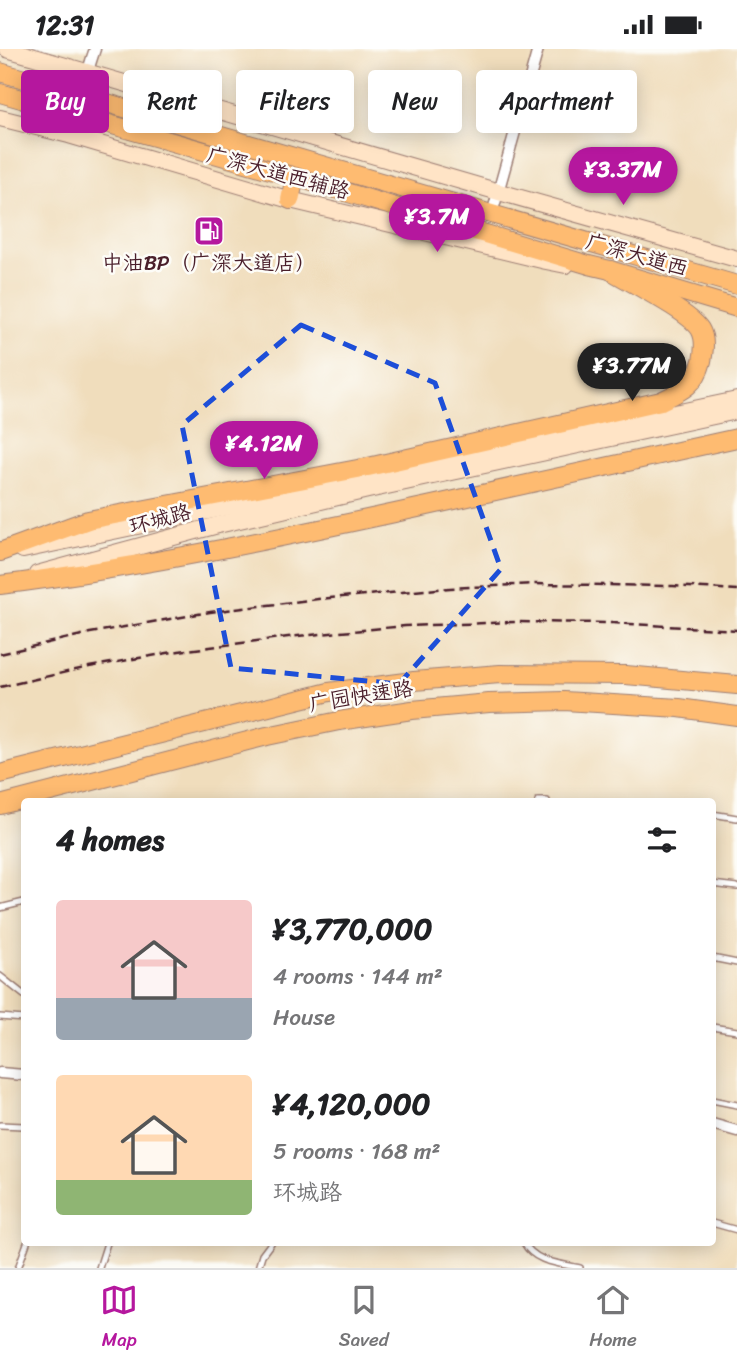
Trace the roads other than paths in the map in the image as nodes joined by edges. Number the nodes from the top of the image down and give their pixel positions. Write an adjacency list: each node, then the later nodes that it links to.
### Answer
1 (7, 49): 4 (main road, 广深大道西辅路)
2 (94, 49): 5 (street)
3 (538, 49): 16 (street)
4 (79, 70)
5 (87, 70)
6 (0, 72): 7 (highway, 广深大道西)
7 (21, 78)
8 (109, 79): 16 (main road, 广深大道西辅路)
9 (0, 93): 10 (highway, 广深大道西)
10 (21, 99)
11 (109, 104): 18 (highway, 广深大道西)
12 (0, 118): 14 (main road, 广深大道西辅路)
13 (109, 124): 15 (highway, 广深大道西)
14 (69, 135): 17 (main road, 广深大道西辅路)
15 (295, 177): 17 (highway); 20 (highway, 广深大道西)
16 (499, 192): 18 (street); 19 (main road, 广深大道西辅路)
17 (290, 200): 20 (main road, 广深大道西辅路)
18 (492, 214): 22 (highway, 广深大道西)
19 (737, 259)
20 (589, 265): 21 (highway, 广深大道西)
21 (610, 270): 23 (highway, 广深大道西); 28 (highway)
22 (737, 285)
23 (737, 308)
24 (737, 400): 27 (main road)
25 (737, 411): 27 (main road)
26 (737, 438): 29 (highway)
27 (536, 449): 28 (main road, 环城路); 29 (main road, 环城路)
28 (0, 553)
29 (0, 584)
30 (737, 685): 32 (highway, 广园快速路)
31 (737, 716): 33 (highway, 广园快速路)
32 (0, 774)
33 (27, 798)
34 (21, 800): 35 (highway, 广园快速路)
35 (0, 805)
36 (716, 815): 37 (lane)
37 (737, 818)
38 (716, 884): 39 (lane)
39 (737, 887)
40 (21, 903): 41 (lane)
41 (0, 908)
42 (716, 959): 43 (lane)
43 (737, 963)
44 (0, 976): 45 (lane)
45 (21, 993)
46 (0, 1017): 47 (lane)
47 (21, 1019)
48 (716, 1028): 49 (lane)
49 (737, 1031)
50 (0, 1073): 51 (street)
51 (21, 1075)
52 (716, 1101): 53 (lane)
53 (737, 1105)
54 (0, 1125): 56 (lane)
55 (716, 1125): 57 (street)
56 (21, 1126)
57 (737, 1131)
58 (716, 1224): 59 (lane)
59 (737, 1230)
60 (26, 1246): 65 (lane)
61 (106, 1246): 64 (lane)
62 (269, 1246): 68 (lane)
63 (526, 1246): 69 (lane)
64 (102, 1256): 66 (lane); 67 (lane)
65 (18, 1268)
66 (99, 1268)
67 (106, 1268)
68 (258, 1268)
69 (580, 1268)

